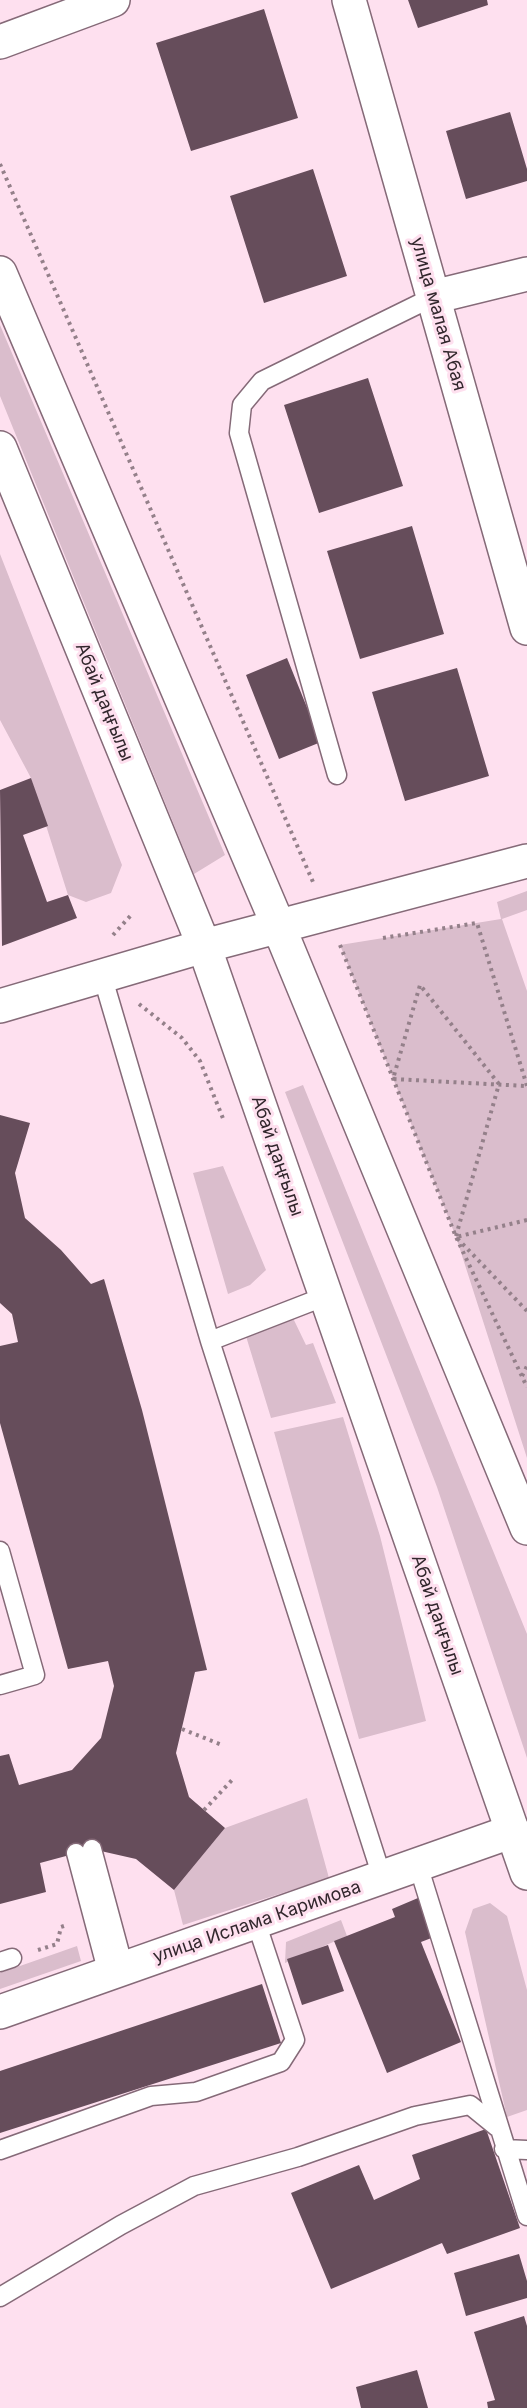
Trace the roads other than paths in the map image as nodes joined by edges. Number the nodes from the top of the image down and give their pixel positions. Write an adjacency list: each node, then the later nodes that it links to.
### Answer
1 (113, 0): 3 (main road)
2 (349, 0): 6 (main road, улица малая Абая)
3 (0, 42)
4 (0, 273): 11 (main road)
5 (527, 274): 6 (main road)
6 (433, 297): 8 (main road, улица малая Абая); 9 (lane)
7 (0, 448): 12 (main road, Абай даңғылы)
8 (527, 628)
9 (337, 775)
10 (527, 861): 11 (main road)
11 (278, 925): 12 (main road); 17 (main road)
12 (204, 946): 13 (main road); 15 (main road, Абай даңғылы)
13 (102, 975): 14 (main road); 16 (lane)
14 (0, 1006)
15 (326, 1296): 16 (lane); 20 (main road, Абай даңғылы)
16 (210, 1341): 24 (lane)
17 (527, 1528)
18 (0, 1551): 19 (lane)
19 (0, 1685)
20 (513, 1831): 22 (main road, улица Ислама Каримова); 23 (main road, Абай даңғылы)
21 (84, 1851): 26 (lane)
22 (418, 1865): 24 (main road, улица Ислама Каримова); 28 (lane)
23 (527, 1873)
24 (382, 1877): 25 (main road, улица Ислама Каримова)
25 (256, 1922): 26 (main road, улица Ислама Каримова); 30 (lane)
26 (116, 1971): 27 (main road, улица Ислама Каримова)
27 (0, 2012)
28 (497, 2127): 29 (lane); 33 (lane)
29 (504, 2149): 31 (lane); 32 (lane)
30 (0, 2150)
31 (527, 2150)
32 (527, 2216)
33 (0, 2297)

